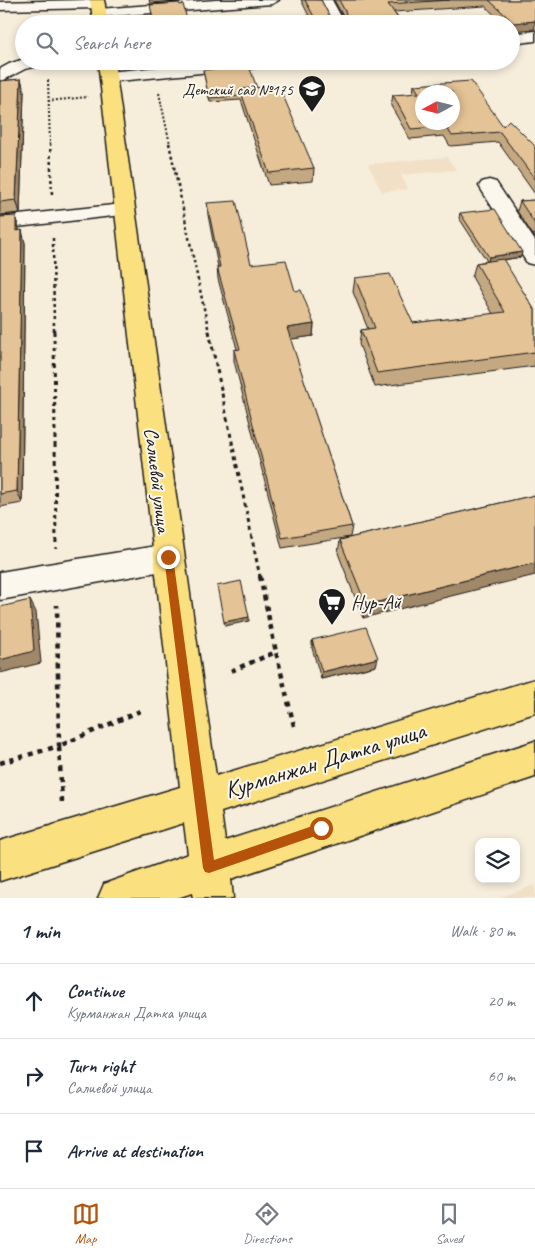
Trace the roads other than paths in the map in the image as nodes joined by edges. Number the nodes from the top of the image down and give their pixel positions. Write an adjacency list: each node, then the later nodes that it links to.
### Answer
1 (272, 0): 4 (street)
2 (325, 0): 5 (street)
3 (0, 6): 4 (street)
4 (99, 10)
5 (333, 15)
6 (535, 36): 7 (street)
7 (520, 38)
8 (15, 65): 10 (street)
9 (107, 70): 12 (main road, Салиевой улица)
10 (0, 77)
11 (488, 186): 14 (street)
12 (123, 210): 13 (street); 15 (main road, Салиевой улица)
13 (0, 223)
14 (535, 258)
15 (168, 557): 16 (street); 19 (main road, Салиевой улица)
16 (0, 586)
17 (535, 696): 19 (main road, Курманжан Датка улица)
18 (535, 759): 21 (main road)
19 (200, 798): 20 (main road, Курманжан Датка улица); 21 (main road, Салиевой улица)
20 (0, 861)
21 (211, 883): 22 (main road)
22 (118, 898)

